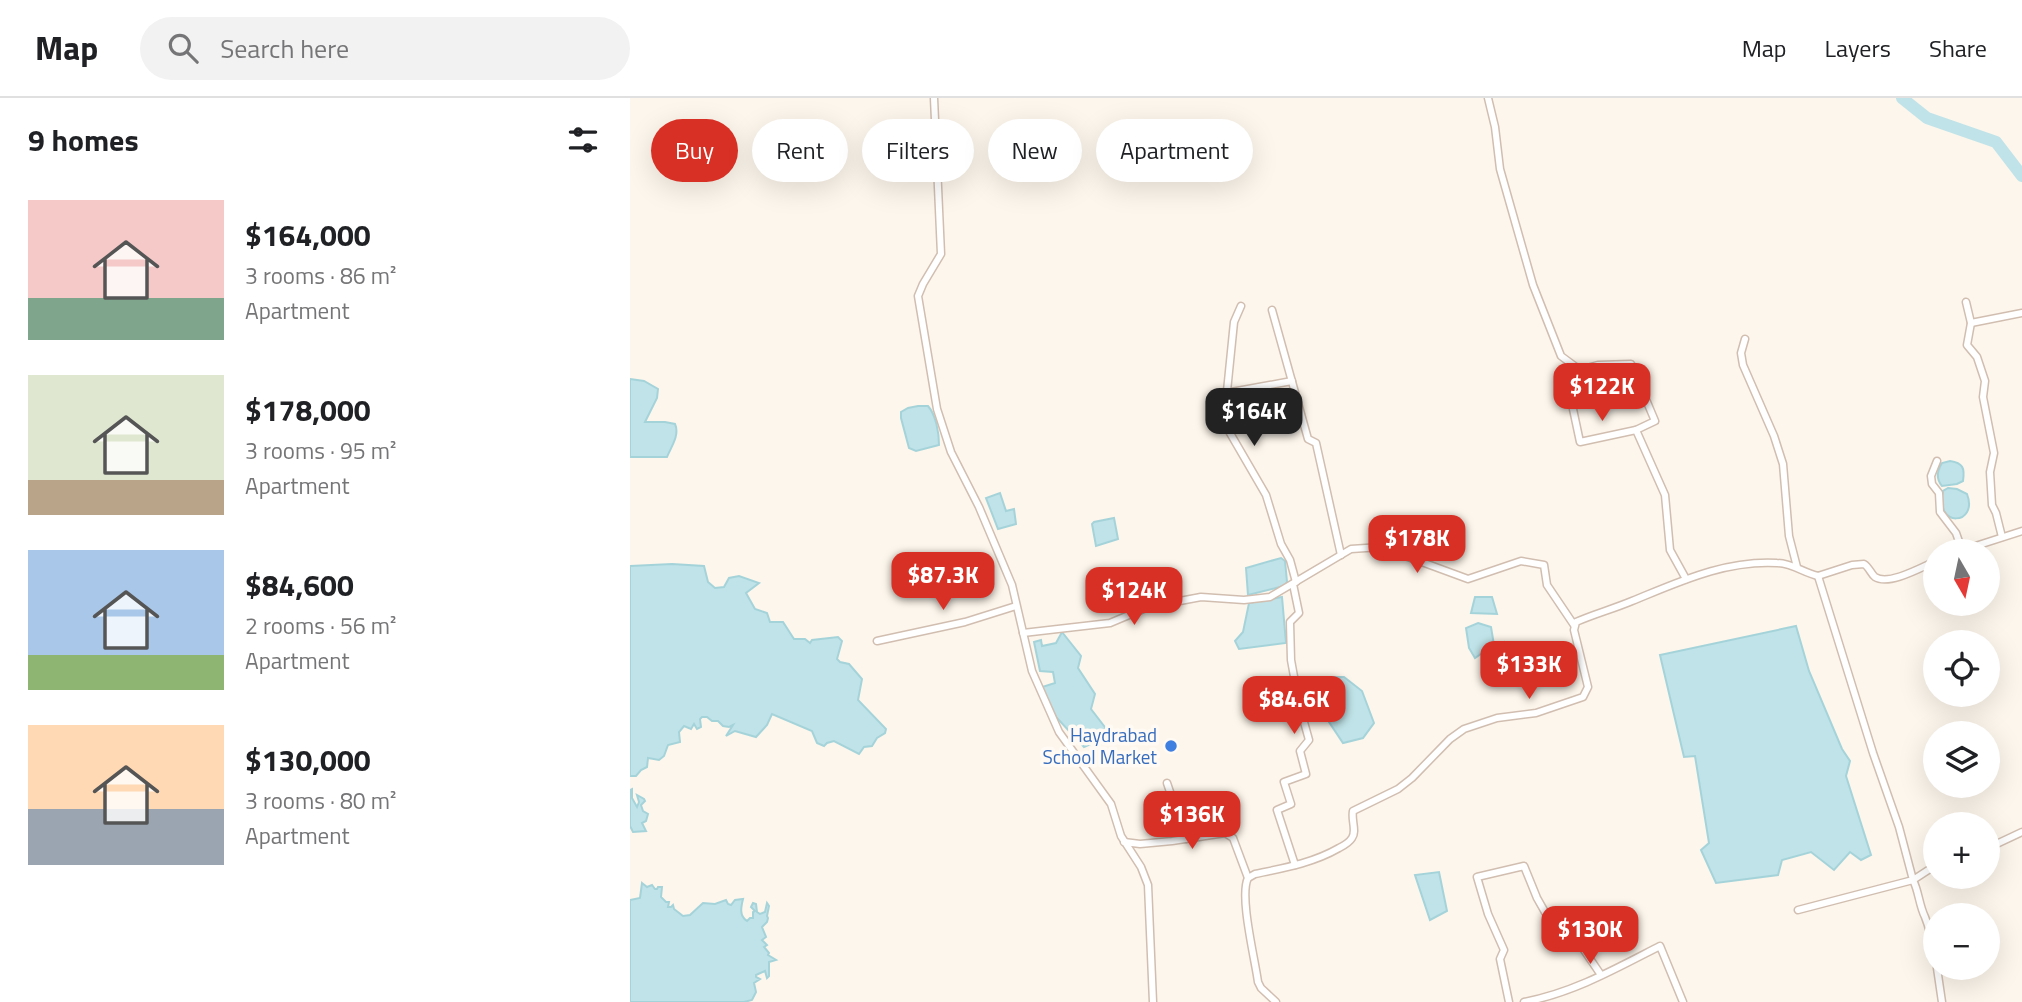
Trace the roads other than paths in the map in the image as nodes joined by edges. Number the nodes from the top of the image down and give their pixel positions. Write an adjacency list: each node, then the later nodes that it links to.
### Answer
1 (934, 98): 28 (street)
2 (1488, 98): 16 (street)
3 (1966, 302): 7 (street)
4 (1241, 306): 10 (street)
5 (1272, 310): 9 (street)
6 (2022, 313): 7 (street)
7 (1971, 323): 19 (street)
8 (1745, 339): 24 (street)
9 (1292, 381): 10 (street); 11 (street)
10 (1226, 393): 13 (street)
11 (1296, 397): 13 (street); 22 (street)
12 (1573, 409): 16 (street)
13 (1225, 411): 15 (street)
14 (1253, 417): 15 (street)
15 (1228, 422): 27 (street)
16 (1636, 430): 26 (street)
17 (1937, 461): 20 (street)
18 (2022, 531): 19 (street)
19 (2002, 537): 21 (street)
20 (1958, 539)
21 (1996, 539)
22 (1341, 555): 27 (street); 29 (street)
23 (1923, 566): 25 (street)
24 (1797, 567): 25 (street); 26 (street)
25 (1818, 576): 40 (street)
26 (1686, 579): 29 (street)
27 (1295, 583): 30 (street); 37 (street)
28 (1016, 606): 30 (street); 31 (street)
29 (1574, 625): 37 (street)
30 (1023, 633): 35 (street)
31 (877, 641)
32 (1167, 783): 34 (street)
33 (2022, 832): 36 (street)
34 (1186, 839): 35 (street); 39 (street)
35 (1124, 842): 45 (street)
36 (2000, 842)
37 (1295, 865): 39 (street)
38 (1923, 873): 40 (street)
39 (1248, 878): 46 (street)
40 (1913, 880): 41 (street); 42 (street)
41 (1923, 908)
42 (1798, 911)
43 (1601, 975): 47 (street); 48 (street); 49 (street)
44 (1939, 980): 50 (street)
45 (1153, 1002)
46 (1276, 1002)
47 (1508, 1002)
48 (1524, 1002)
49 (1683, 1002)
50 (1942, 1002)

